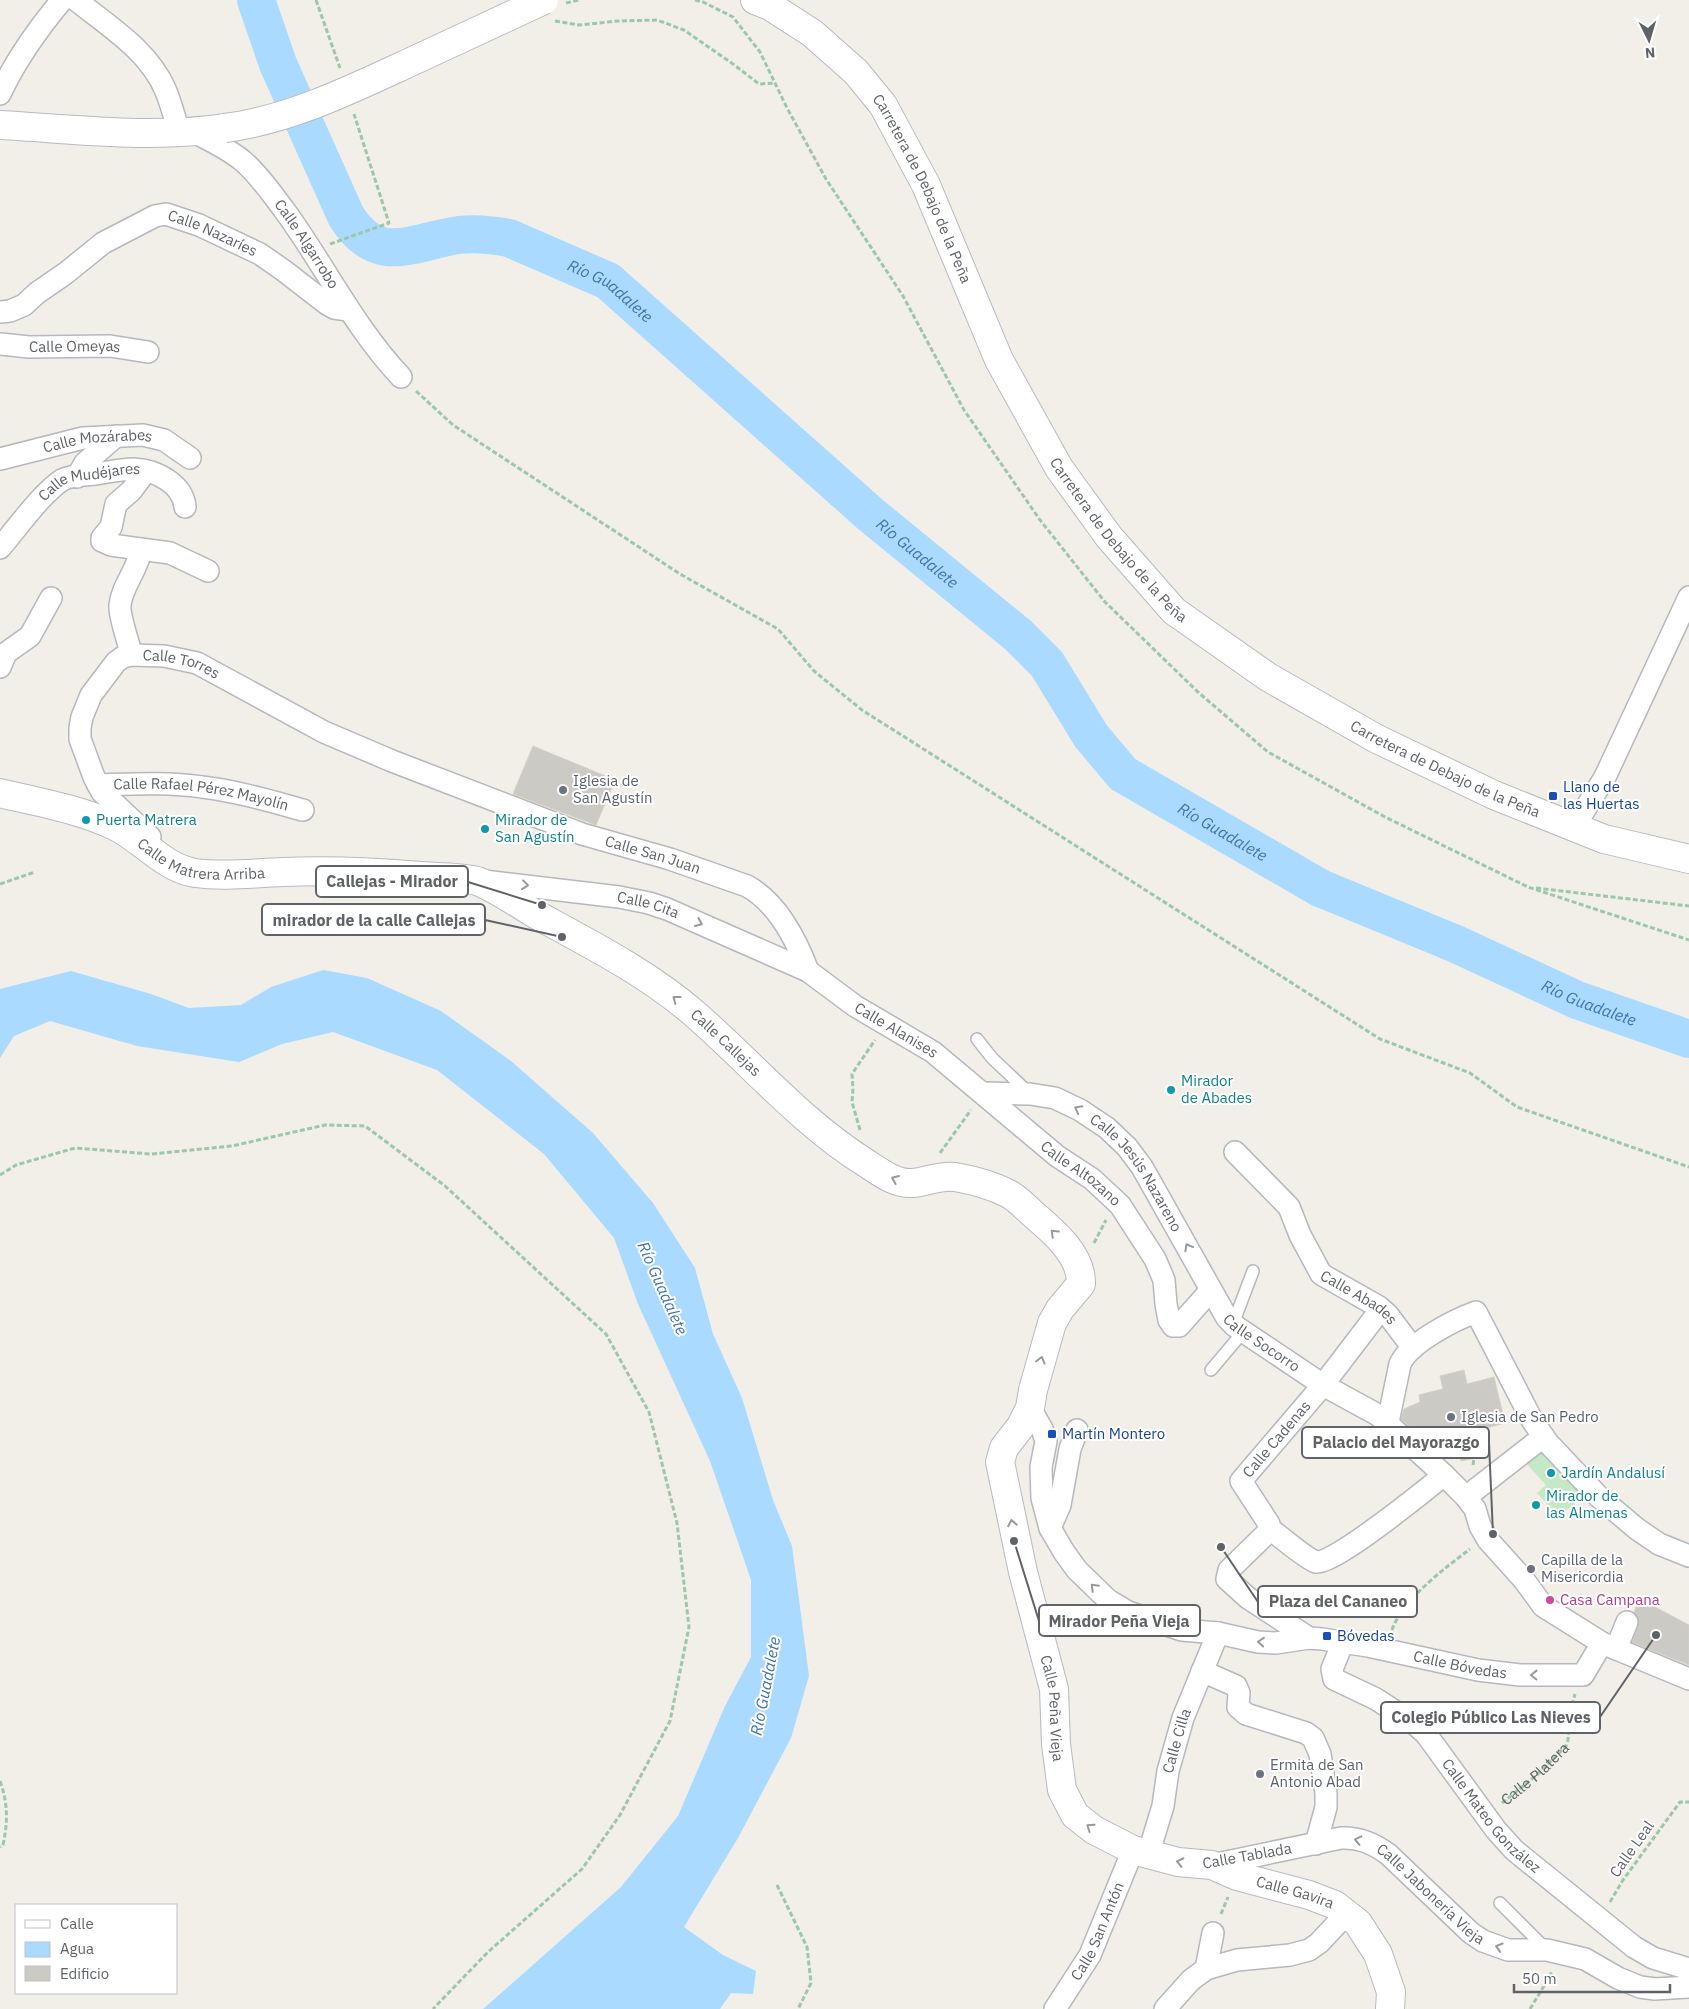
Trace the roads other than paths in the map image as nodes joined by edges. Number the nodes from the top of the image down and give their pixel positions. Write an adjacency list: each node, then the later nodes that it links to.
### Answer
1 (62, 0): 5 (street)
2 (76, 0): 7 (street)
3 (755, 0): 30 (street, Carretera de Debajo de la Peña)
4 (546, 8): 7 (street, Calle Algarrobo, bridge)
5 (0, 94)
6 (0, 125): 7 (street, Calle Algarrobo)
7 (187, 133): 8 (street, Calle Algarrobo)
8 (348, 310): 9 (street, Calle Nazaríes); 12 (street, Calle Algarrobo)
9 (0, 312)
10 (0, 344): 11 (street, Calle Omeyas)
11 (148, 352)
12 (401, 377)
13 (116, 436): 14 (street, Calle Mozárabes); 15 (street, Calle Mozárabes); 17 (street)
14 (190, 458)
15 (0, 459)
16 (146, 471): 17 (street, Calle Mudéjares); 18 (street, Calle Mudéjares); 20 (street)
17 (77, 477): 19 (street, Calle Mudéjares)
18 (185, 507)
19 (0, 548)
20 (141, 550): 21 (street); 24 (street)
21 (208, 571)
22 (1689, 597): 30 (street)
23 (51, 598): 25 (street)
24 (131, 655): 26 (street, Calle Torres); 27 (street, Calle Torres)
25 (0, 667)
26 (98, 785): 29 (street, Calle Rafael Pérez Mayolín); 31 (street, Calle Torres)
27 (458, 786): 35 (street, Calle San Juan)
28 (0, 793): 31 (street, Calle Matrera Arriba)
29 (304, 810)
30 (1574, 827): 32 (street, Carretera de Debajo de la Peña)
31 (162, 858): 33 (street, Calle Matrera Arriba)
32 (1689, 859)
33 (330, 871): 34 (street, Calle Callejas)
34 (476, 881): 35 (street, Calle Cita, one-way to 35); 41 (street, Calle Callejas, one-way to 34)
35 (808, 971): 37 (street, Calle Alanises)
36 (977, 1039): 38 (lane)
37 (983, 1093): 38 (street, Calle Jesús Nazareno); 42 (street, Calle Altozano)
38 (1030, 1094): 42 (street, Calle Jesús Nazareno, one-way to 38)
39 (1235, 1152): 43 (street, Calle Abades)
40 (1253, 1271): 44 (lane)
41 (1080, 1274): 48 (street, Calle Peña Vieja, one-way to 41)
42 (1210, 1291): 44 (street, Calle Socorro)
43 (1381, 1309): 45 (street, Calle Abades); 47 (street)
44 (1238, 1328): 46 (lane); 47 (street, Calle Socorro)
45 (1413, 1348): 49 (street); 51 (street)
46 (1211, 1370)
47 (1323, 1385): 49 (street, Calle Socorro); 55 (street, Calle Cadenas)
48 (1030, 1408): 54 (street); 65 (street, Calle Peña Vieja, one-way to 48)
49 (1388, 1422): 52 (street, Calle Socorro)
50 (1077, 1430): 54 (street)
51 (1543, 1437): 53 (street); 56 (street)
52 (1444, 1474): 53 (street, Calle Socorro); 55 (street)
53 (1466, 1497): 61 (street, Calle Socorro)
54 (1050, 1528): 58 (street, one-way to 54)
55 (1270, 1529): 59 (street)
56 (1689, 1556)
57 (1627, 1622): 61 (street)
58 (1218, 1633): 59 (street, one-way to 58); 62 (street, Calle Cilla)
59 (1309, 1638): 60 (street, Calle Bóvedas)
60 (1343, 1642): 61 (street, Calle Bóvedas, one-way to 60); 71 (street, Calle Mateo González)
61 (1609, 1646): 63 (street, Calle Socorro)
62 (1202, 1671): 64 (street); 65 (street, Calle Cilla)
63 (1689, 1679)
64 (1316, 1844): 66 (street, Calle Tablada); 70 (street, Calle Jabonería Vieja, one-way to 64)
65 (1141, 1852): 66 (street, Calle Tablada, one-way to 65); 78 (street, Calle San Antón)
66 (1212, 1865): 68 (street, Calle Gavira)
67 (1500, 1904): 70 (lane)
68 (1347, 1913): 72 (street); 77 (street, Calle Gavira)
69 (1213, 1934): 72 (street)
70 (1547, 1950): 75 (street, Calle Jabonería Vieja)
71 (1644, 1953): 73 (street, Calle Mateo González); 74 (street)
72 (1206, 1969): 79 (street)
73 (1689, 1969)
74 (1689, 1986): 75 (street)
75 (1655, 1989): 76 (street)
76 (1689, 1999)
77 (1395, 2003)
78 (1055, 2009)
79 (1165, 2009)

